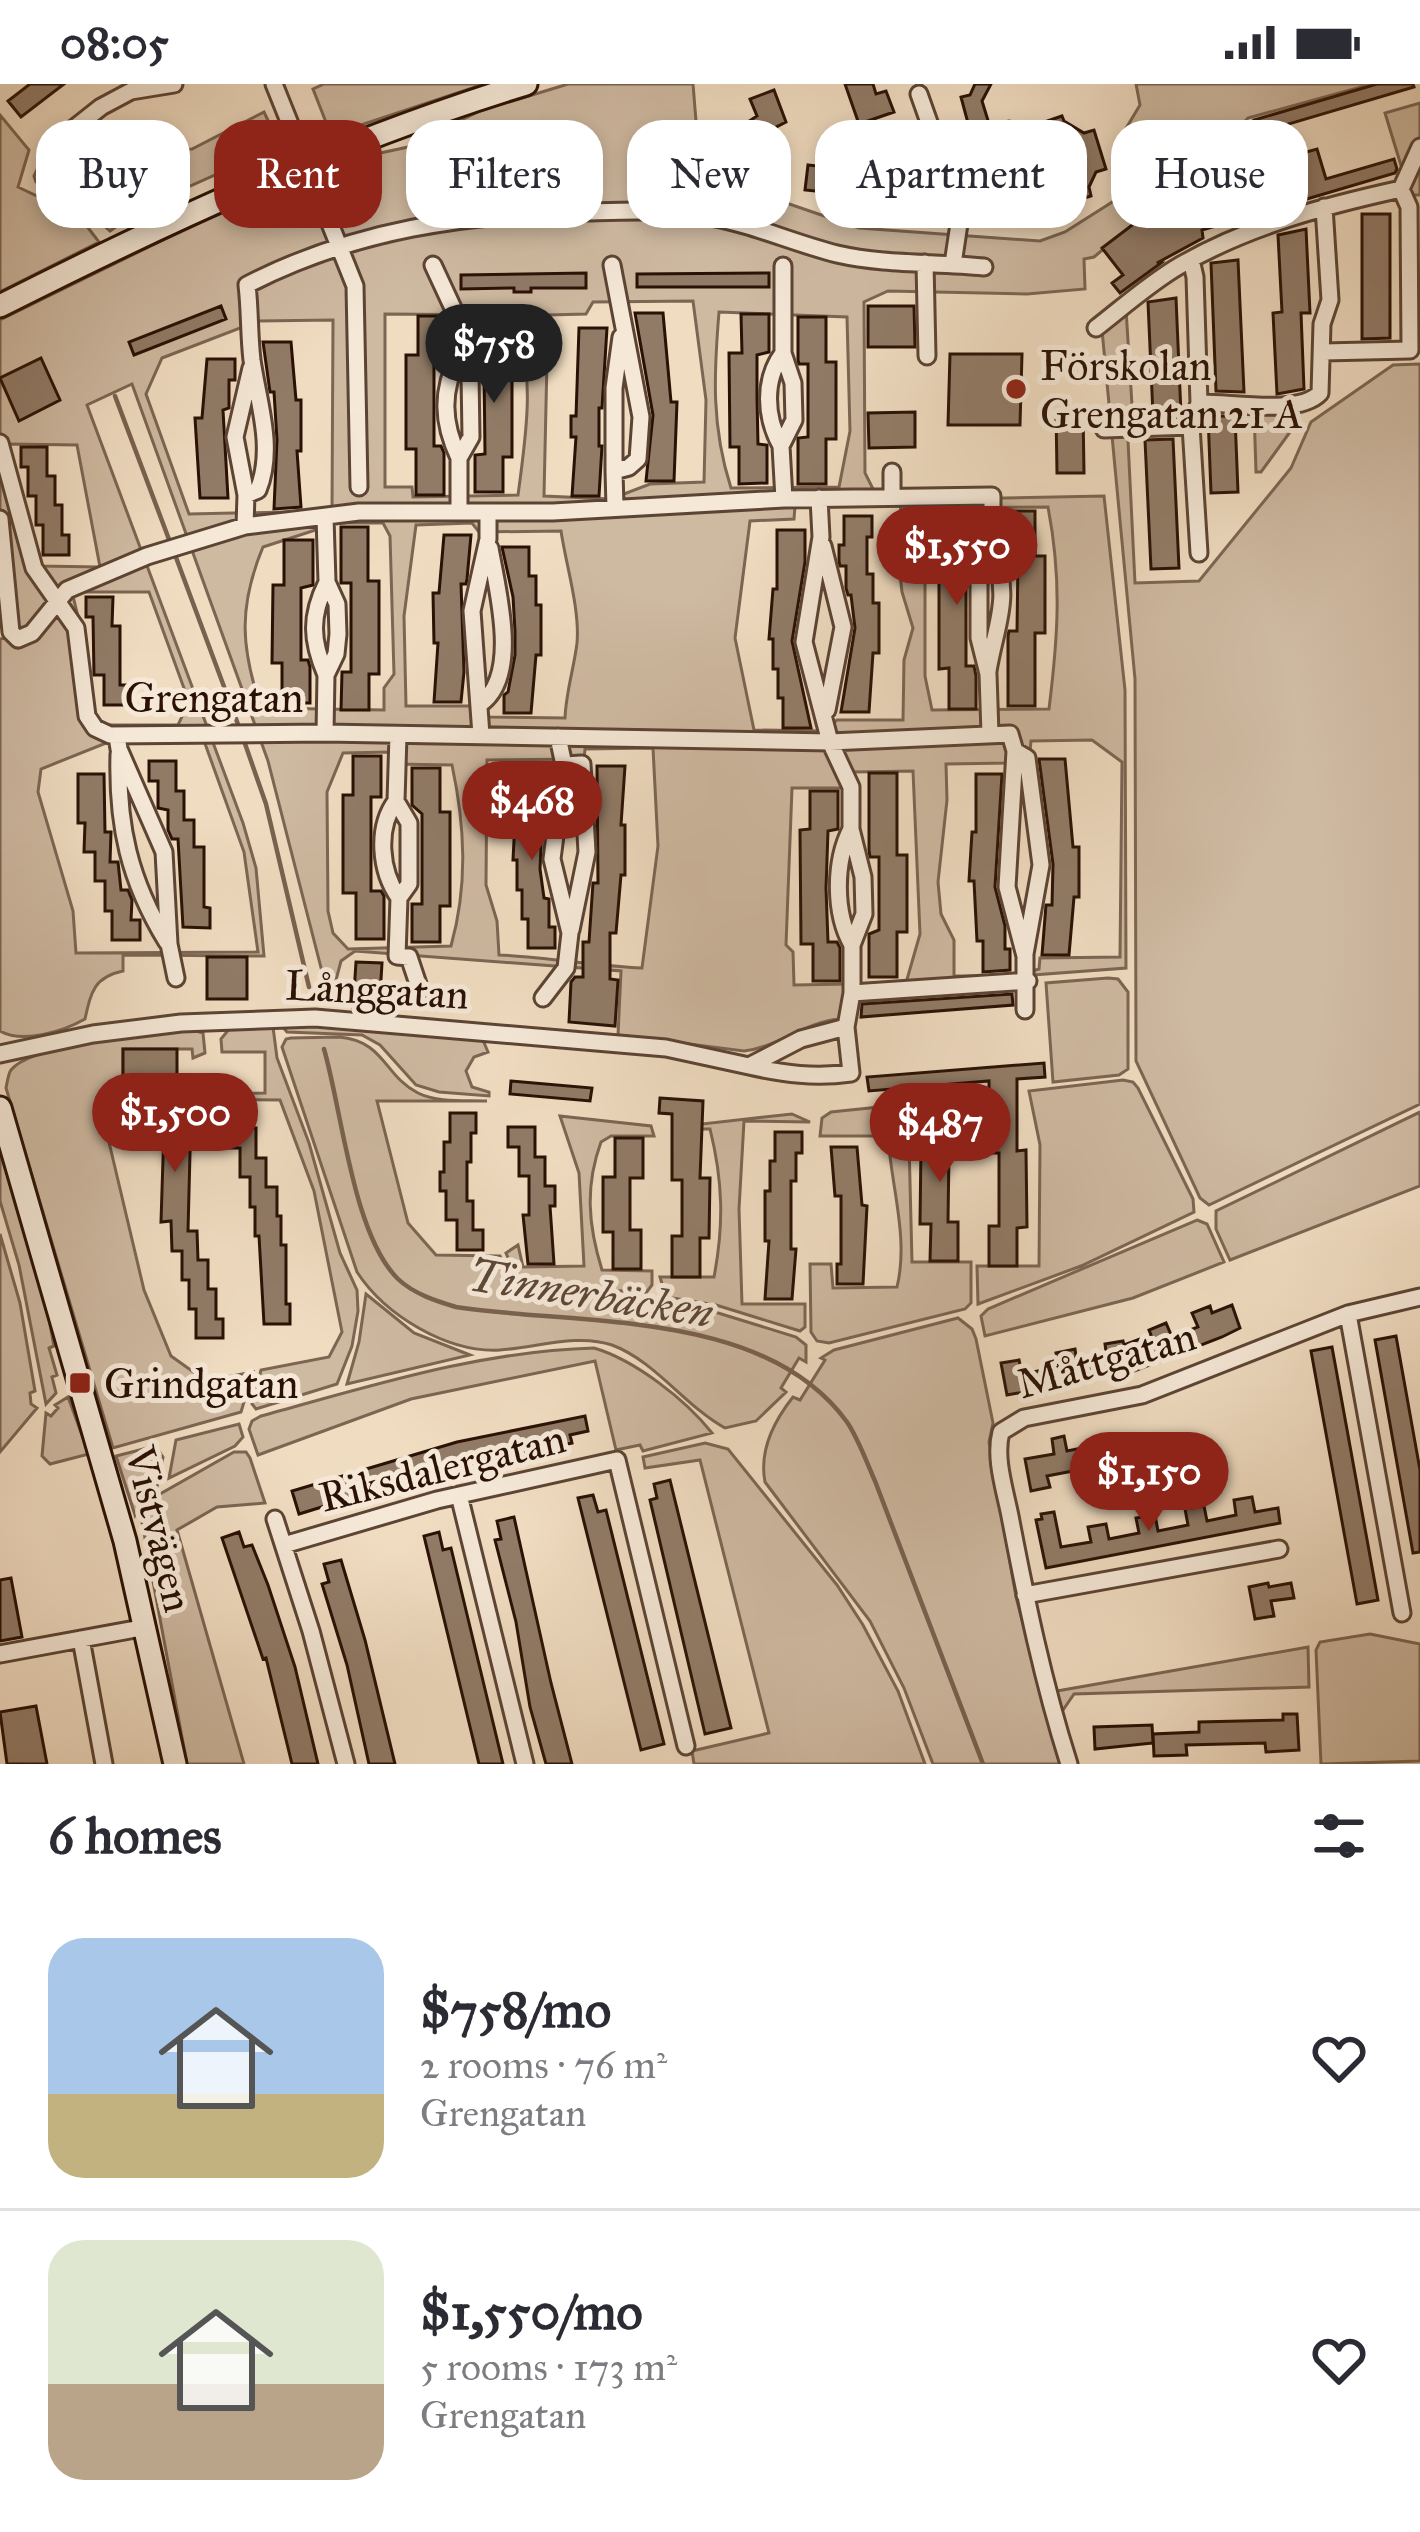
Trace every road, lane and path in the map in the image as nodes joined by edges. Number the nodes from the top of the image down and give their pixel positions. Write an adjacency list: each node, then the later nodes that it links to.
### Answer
1 (174, 84): 5 (street)
2 (274, 84): 6 (street)
3 (526, 84): 8 (main road)
4 (919, 94): 7 (street)
5 (83, 120)
6 (289, 120)
7 (928, 120)
8 (382, 135)
9 (1420, 147): 10 (street)
10 (1401, 189): 12 (street); 28 (street)
11 (214, 201): 25 (main road)
12 (1324, 207): 18 (street); 28 (street)
13 (627, 212): 17 (street)
14 (334, 228): 17 (street)
15 (754, 228): 19 (street)
16 (958, 228): 20 (street)
17 (341, 245): 31 (street); 40 (street)
18 (1191, 260): 27 (street); 32 (street)
19 (925, 263): 20 (street); 30 (street)
20 (953, 264): 24 (street)
21 (433, 265): 29 (street)
22 (612, 265): 26 (street)
23 (783, 266): 44 (street)
24 (984, 267)
25 (0, 306)
26 (623, 324): 37 (street); 37 (street)
27 (1096, 328)
28 (1323, 352): 32 (street)
29 (459, 355): 36 (street); 36 (street)
30 (927, 356)
31 (252, 360): 41 (street); 41 (street)
32 (1199, 403): 33 (street)
33 (1191, 426): 34 (street); 54 (street)
34 (1105, 429)
35 (1, 447): 39 (street, Grengatan); 56 (street, Grengatan)
36 (459, 458): 46 (street)
37 (614, 471): 45 (street)
38 (892, 472): 42 (street)
39 (0, 478)
40 (359, 487)
41 (246, 494): 50 (street)
42 (892, 496): 43 (street); 53 (street)
43 (819, 498): 44 (street); 51 (street)
44 (784, 499): 45 (street)
45 (615, 507): 47 (street)
46 (459, 512): 47 (street); 48 (street)
47 (488, 513): 52 (street)
48 (325, 517): 50 (street); 55 (street, Grengatan)
49 (0, 519): 56 (street)
50 (245, 526): 56 (street)
51 (821, 537): 59 (street); 60 (street)
52 (488, 539): 61 (street); 61 (street)
53 (992, 552): 57 (street); 57 (street)
54 (1199, 553)
55 (327, 582): 58 (street, Grengatan); 58 (street, Grengatan)
56 (57, 603): 68 (street, Grengatan)
57 (986, 633): 64 (street)
58 (326, 674): 63 (street, Grengatan)
59 (833, 678): 60 (street); 62 (street)
60 (815, 679): 62 (street)
61 (480, 704): 66 (street)
62 (826, 714): 69 (street)
63 (325, 733): 65 (street, Grengatan); 68 (street, Grengatan)
64 (990, 734): 69 (street, Grengatan); 70 (street, Grengatan)
65 (398, 735): 66 (street, Grengatan); 74 (street, Långgatan)
66 (481, 735): 67 (street, Grengatan)
67 (558, 737): 69 (street, Grengatan); 71 (street)
68 (118, 742): 72 (street); 73 (street)
69 (830, 742): 75 (street, Långgatan)
70 (1015, 751): 76 (street); 77 (street)
71 (564, 765): 81 (street); 81 (street)
72 (140, 794): 73 (street); 82 (street)
73 (118, 798): 82 (street)
74 (396, 801): 80 (street, Långgatan); 80 (street, Långgatan)
75 (851, 829): 78 (street, Långgatan); 79 (street, Långgatan)
76 (1012, 831): 77 (street); 84 (street)
77 (1037, 831): 84 (street)
78 (841, 866): 79 (street); 83 (street, Långgatan)
79 (860, 867): 83 (street, Långgatan)
80 (399, 898): 87 (street, Långgatan)
81 (570, 933): 89 (street)
82 (169, 944): 85 (street)
83 (851, 945): 88 (street, Långgatan)
84 (1025, 956): 86 (street)
85 (176, 978)
86 (1028, 981): 88 (street); 90 (street)
87 (420, 990)
88 (852, 993): 91 (street, Långgatan)
89 (544, 998)
90 (1024, 1010)
91 (846, 1028): 93 (street); 93 (street, Långgatan)
92 (0, 1054): 93 (street, Långgatan)
93 (749, 1066)
94 (0, 1108): 103 (main road, Vistvägen)
95 (1420, 1298): 96 (street, Måttgatan)
96 (1348, 1314): 101 (street, Måttgatan); 102 (street)
97 (459, 1495): 99 (street, Riksdalergatan); 106 (street, Riksdalergatan); 110 (street)
98 (275, 1519): 99 (street, Riksdalergatan)
99 (284, 1545): 109 (street, Riksdalergatan)
100 (1279, 1549): 101 (street)
101 (1024, 1595): 111 (street, Måttgatan)
102 (1402, 1613)
103 (146, 1627): 104 (street); 108 (main road, Vistvägen)
104 (81, 1640): 105 (street); 107 (street)
105 (0, 1654)
106 (686, 1746)
107 (104, 1764)
108 (175, 1764)
109 (346, 1764)
110 (525, 1764)
111 (1069, 1764)

